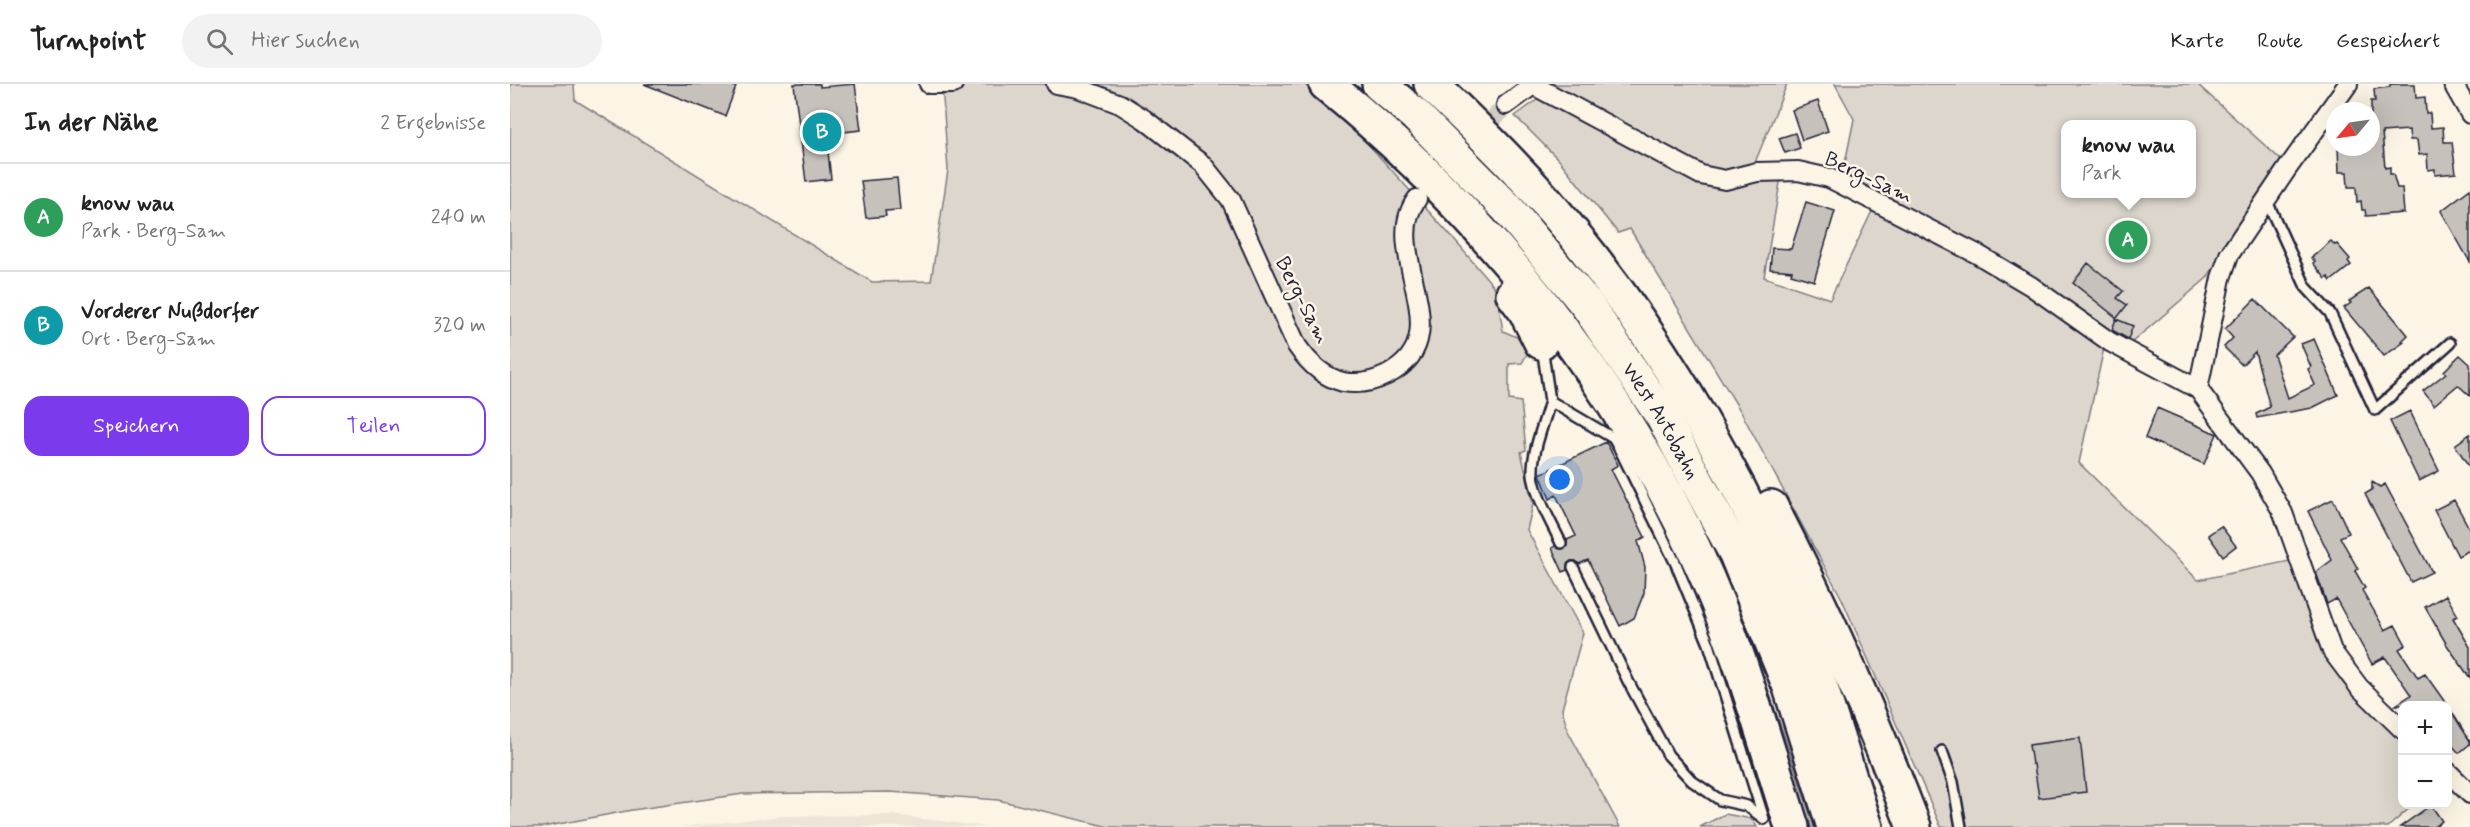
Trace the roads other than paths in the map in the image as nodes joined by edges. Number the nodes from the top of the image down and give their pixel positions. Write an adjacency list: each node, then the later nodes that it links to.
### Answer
1 (929, 84): 2 (street)
2 (953, 84)
3 (1056, 84): 13 (street, Berg-Sam)
4 (1326, 84): 12 (highway)
5 (1379, 84): 27 (highway, West Autobahn)
6 (1431, 84): 19 (highway, West Autobahn)
7 (2348, 84): 14 (street)
8 (2452, 84): 11 (street)
9 (1532, 85): 10 (street, Berg-Sam); 17 (street, Berg-Sam)
10 (1506, 105)
11 (2470, 114)
12 (1449, 197): 15 (highway); 26 (highway)
13 (1417, 199)
14 (2266, 199): 16 (lane); 17 (street)
15 (1541, 342): 18 (lane)
16 (2450, 343)
17 (2198, 389): 22 (street)
18 (1550, 401): 20 (lane); 26 (lane)
19 (1707, 428): 28 (highway, West Autobahn); 29 (highway)
20 (1561, 543)
21 (1573, 567): 26 (lane)
22 (2398, 724)
23 (1942, 752): 30 (lane)
24 (2452, 776): 25 (street)
25 (2470, 794)
26 (1775, 824)
27 (1834, 827)
28 (1866, 827)
29 (1914, 827)
30 (1961, 827)

